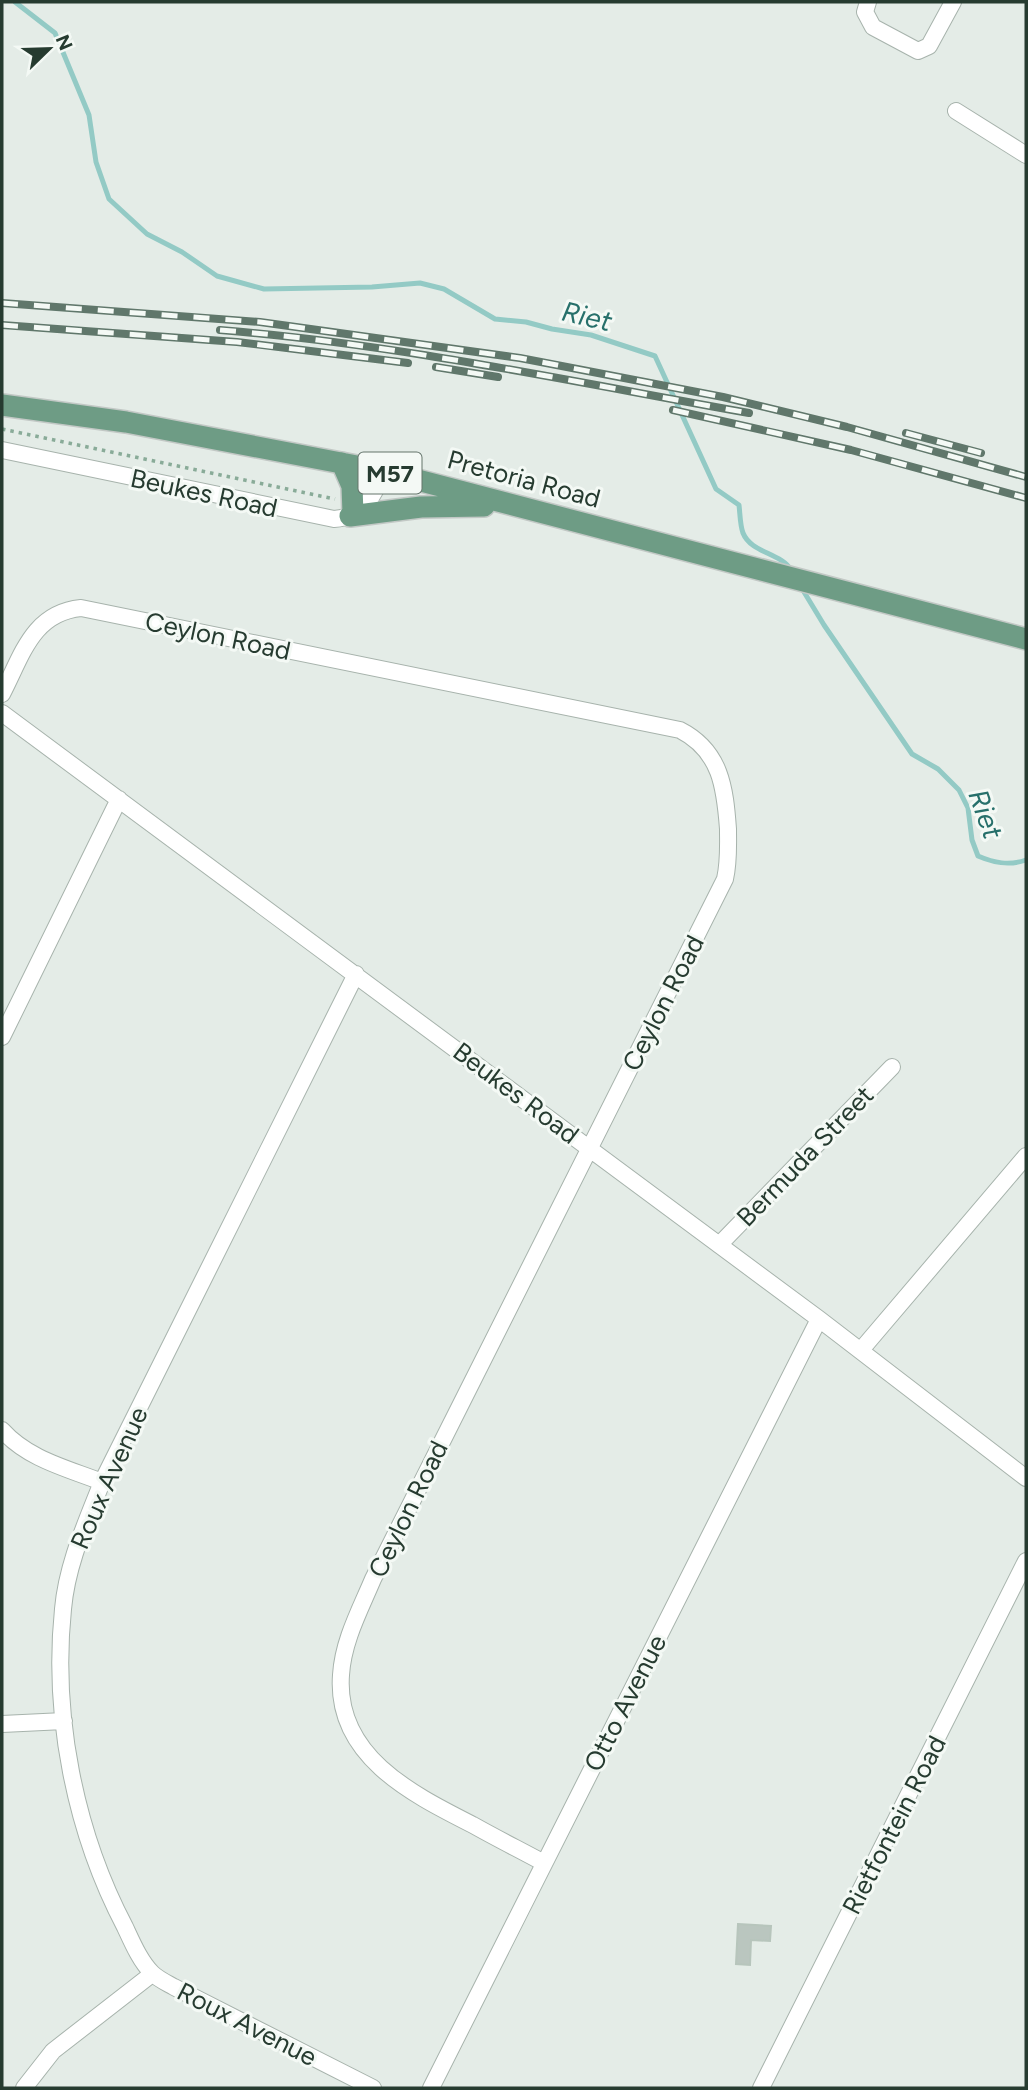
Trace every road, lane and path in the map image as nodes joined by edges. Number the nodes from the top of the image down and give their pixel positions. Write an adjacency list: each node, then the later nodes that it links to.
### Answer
1 (868, 2): 2 (street)
2 (953, 2)
3 (956, 111): 4 (street)
4 (1026, 155)
5 (2, 405): 8 (main road, Pretoria Road / M57)
6 (2, 429): 11 (path)
7 (2, 450): 11 (street, Beukes Road)
8 (342, 463): 9 (main road, Pretoria Road / M57); 11 (main road)
9 (383, 471): 10 (main road, Pretoria Road / M57); 11 (street)
10 (507, 505): 11 (main road); 12 (main road, Pretoria Road / M57)
11 (352, 511)
12 (1026, 639)
13 (2, 694): 19 (street, Ceylon Road)
14 (2, 713): 15 (street, Beukes Road)
15 (120, 799): 16 (street, Beukes Road); 17 (street)
16 (356, 974): 19 (street, Beukes Road); 26 (street, Roux Avenue)
17 (2, 1037)
18 (892, 1067): 21 (street, Bermuda Street)
19 (590, 1147): 21 (street, Beukes Road); 30 (street, Ceylon Road)
20 (1026, 1156): 23 (street)
21 (719, 1245): 22 (street, Beukes Road)
22 (820, 1319): 23 (street, Beukes Road); 30 (street, Otto Avenue)
23 (861, 1350): 25 (street, Beukes Road)
24 (2, 1430): 26 (street)
25 (1026, 1478)
26 (102, 1482): 28 (street, Roux Avenue)
27 (1026, 1561): 35 (street, Rietfontein Road)
28 (64, 1721): 29 (street); 31 (street, Roux Avenue)
29 (2, 1724)
30 (544, 1863): 34 (street, Otto Avenue)
31 (152, 1974): 32 (street); 33 (street, Roux Avenue)
32 (24, 2088)
33 (373, 2088)
34 (431, 2088)
35 (761, 2088)

